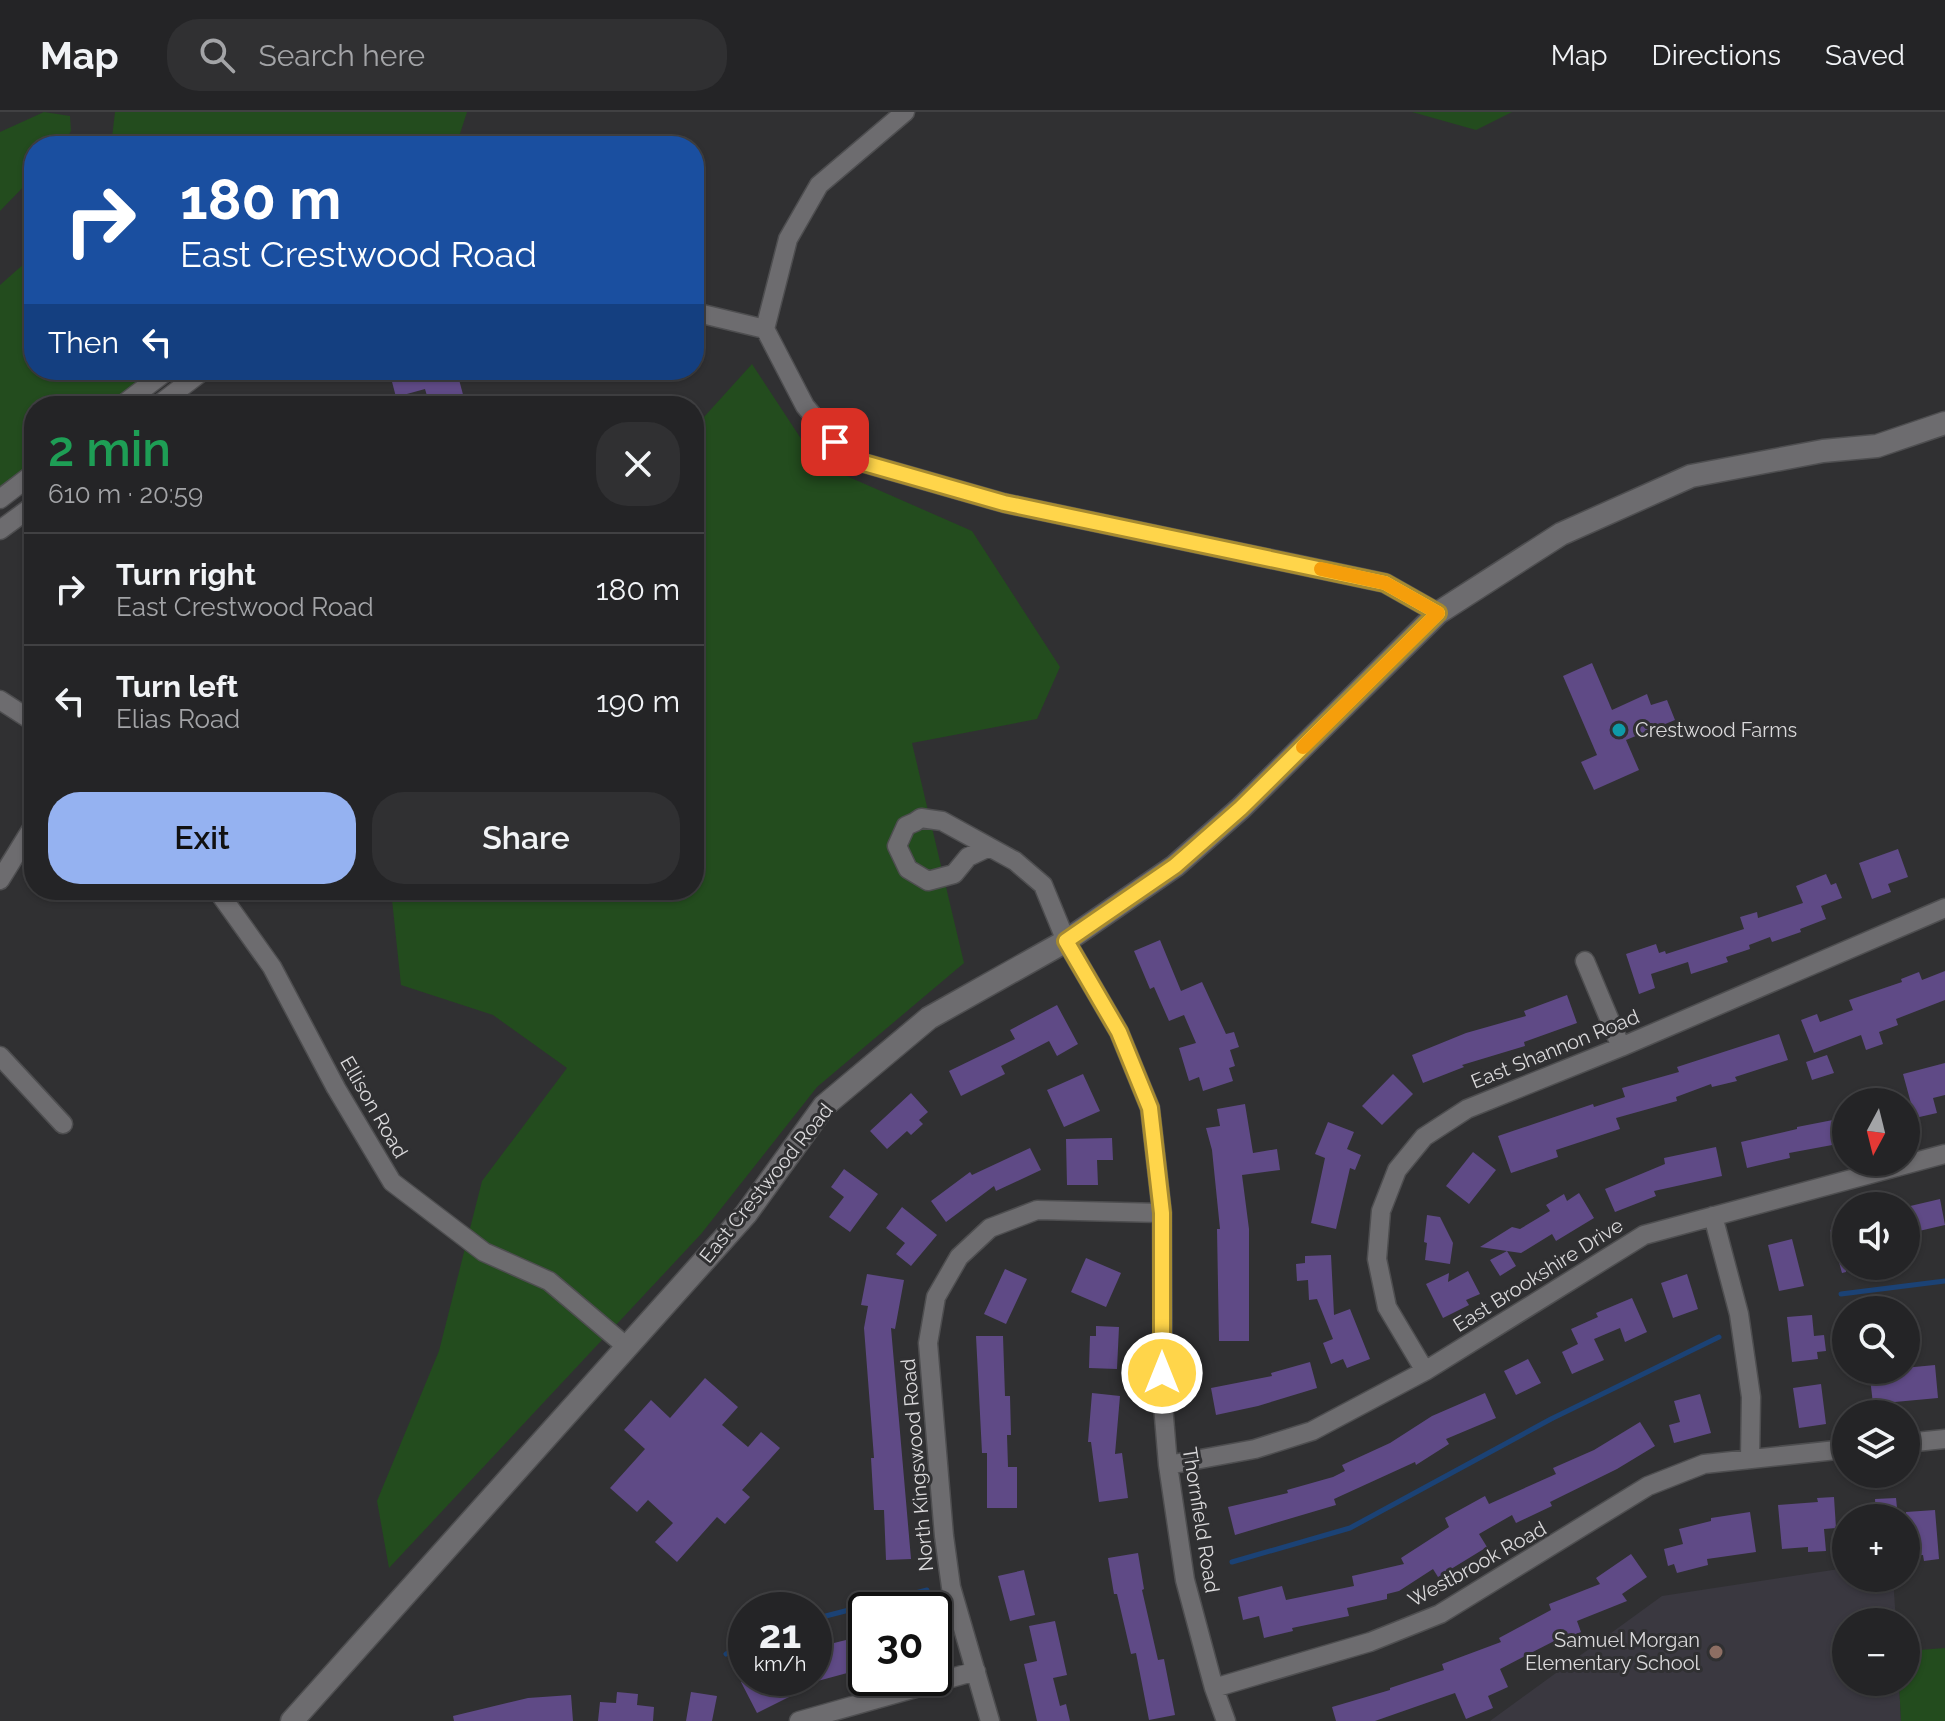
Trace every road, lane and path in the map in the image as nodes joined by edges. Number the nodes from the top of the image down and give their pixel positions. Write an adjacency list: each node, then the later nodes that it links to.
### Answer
1 (905, 112): 3 (street)
2 (704, 314): 3 (street)
3 (765, 329): 13 (street)
4 (155, 380): 6 (street)
5 (191, 380): 7 (street)
6 (134, 396)
7 (170, 396)
8 (1945, 423): 13 (street, East Crestwood Road)
9 (24, 481): 10 (street)
10 (0, 499)
11 (24, 512): 12 (street)
12 (0, 530)
13 (1438, 613): 21 (street, East Crestwood Road)
14 (0, 700): 15 (street)
15 (24, 716)
16 (24, 841): 18 (street)
17 (989, 847): 17 (street, Thornfield Road); 21 (street, Thornfield Road)
18 (0, 880)
19 (224, 900): 29 (street, Ellison Road)
20 (1945, 908): 23 (street, East Shannon Road)
21 (1066, 941): 27 (street, Thornfield Road); 29 (street, East Crestwood Road)
22 (1585, 961): 23 (street)
23 (1621, 1047): 30 (street, East Shannon Road)
24 (0, 1056): 25 (street)
25 (63, 1124)
26 (1945, 1154): 28 (street, East Brookshire Drive)
27 (1162, 1213): 35 (street, Thornfield Road); 36 (street, North Kingswood Road)
28 (1713, 1216): 30 (street, East Brookshire Drive); 34 (street)
29 (627, 1347): 38 (street, East Crestwood Road)
30 (1425, 1371): 35 (street, East Brookshire Drive)
31 (1945, 1439): 32 (street)
32 (1920, 1442)
33 (1832, 1450): 34 (street, Westbrook Road)
34 (1750, 1459): 37 (street, Westbrook Road)
35 (1168, 1465): 37 (street, Thornfield Road)
36 (976, 1671): 39 (street); 40 (street, North Kingswood Road)
37 (1214, 1688): 41 (street, Thornfield Road)
38 (292, 1721)
39 (799, 1721)
40 (990, 1721)
41 (1226, 1721)

